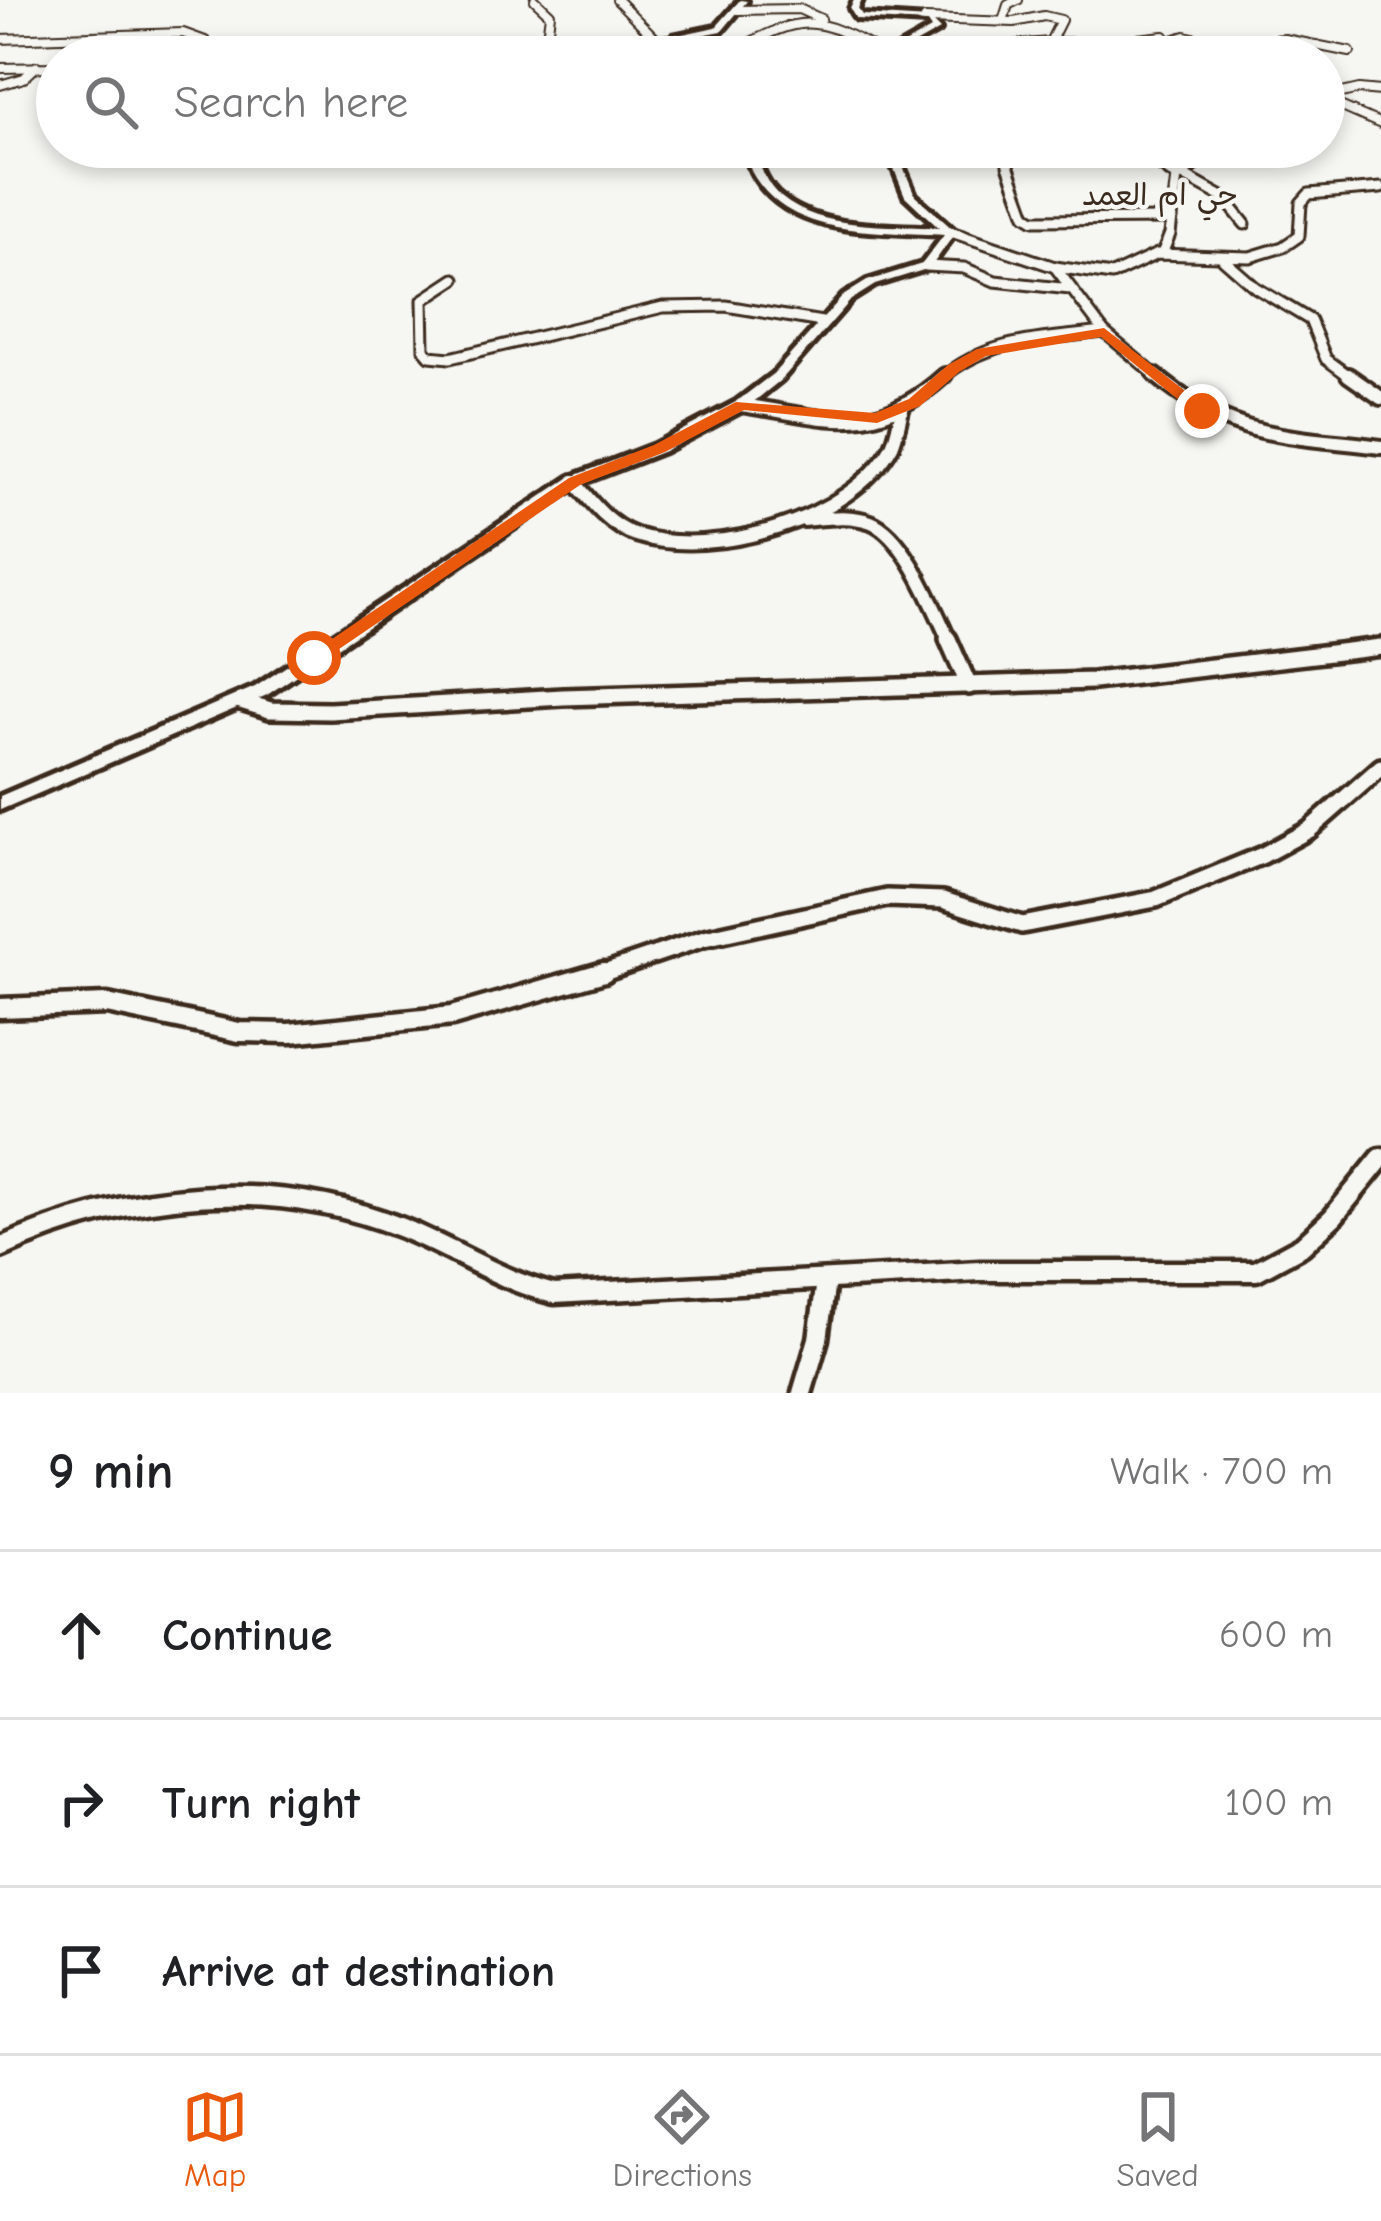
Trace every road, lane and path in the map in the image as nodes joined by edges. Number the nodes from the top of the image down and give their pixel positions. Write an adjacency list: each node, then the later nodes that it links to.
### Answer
1 (535, 0): 14 (street)
2 (617, 0): 15 (street)
3 (756, 0): 6 (street)
4 (858, 0): 7 (street)
5 (1018, 0): 10 (street)
6 (741, 4): 8 (street); 16 (street)
7 (863, 18): 9 (street); 11 (street)
8 (820, 19): 11 (street); 17 (street)
9 (925, 19): 10 (street); 19 (street)
10 (1003, 20): 20 (street)
11 (832, 22): 18 (street)
12 (92, 36): 13 (street)
13 (192, 36)
14 (548, 36)
15 (653, 36)
16 (685, 36)
17 (766, 36)
18 (853, 36)
19 (928, 36)
20 (1054, 36)
21 (36, 38): 22 (street)
22 (0, 39)
23 (1345, 51): 24 (street)
24 (1350, 52)
25 (36, 67): 26 (street)
26 (0, 68)
27 (36, 68): 28 (street)
28 (0, 85)
29 (1381, 91): 30 (street)
30 (1345, 93)
31 (1345, 108): 32 (street)
32 (1381, 124)
33 (754, 168): 42 (street)
34 (899, 168): 42 (street)
35 (1009, 168): 40 (street)
36 (1167, 168): 38 (street)
37 (1191, 168): 38 (street)
38 (1179, 176): 40 (street); 41 (street)
39 (1381, 188): 44 (street)
40 (1172, 219): 43 (street)
41 (1244, 224)
42 (951, 232): 45 (street); 46 (street)
43 (1162, 254): 44 (street); 46 (street)
44 (1223, 259): 51 (street)
45 (926, 266): 48 (street); 49 (street)
46 (1055, 267): 48 (street)
47 (455, 279): 49 (street)
48 (1070, 289): 50 (street)
49 (822, 322): 52 (street)
50 (1104, 332): 53 (street); 54 (street)
51 (1381, 398)
52 (741, 405): 53 (street); 55 (street)
53 (902, 410): 56 (street)
54 (1381, 447)
55 (574, 481): 56 (street); 59 (street)
56 (799, 520): 58 (street)
57 (1381, 647): 58 (street)
58 (968, 686): 59 (street)
59 (241, 701): 61 (street)
60 (1381, 767): 62 (street)
61 (0, 803)
62 (0, 1008)
63 (1381, 1158): 65 (street)
64 (0, 1248): 65 (street)
65 (826, 1281): 66 (street)
66 (802, 1393)

